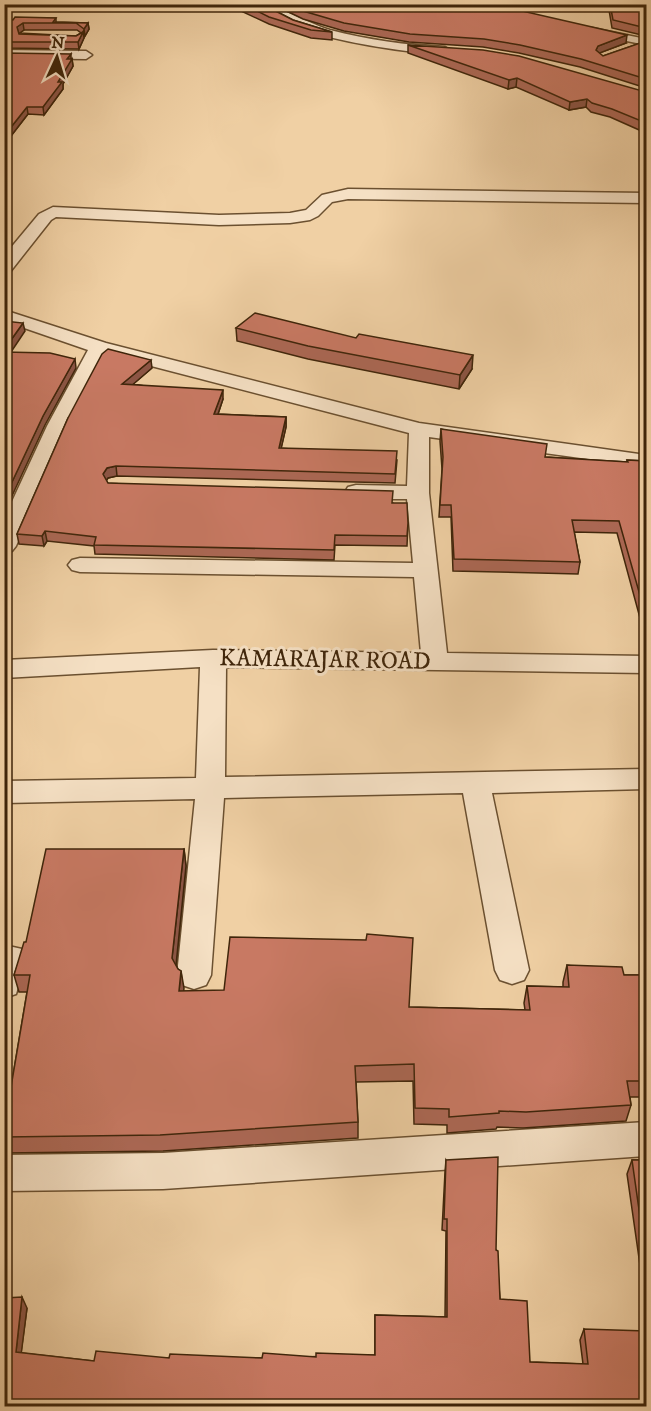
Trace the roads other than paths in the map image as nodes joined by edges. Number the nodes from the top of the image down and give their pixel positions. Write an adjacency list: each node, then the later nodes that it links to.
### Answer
1 (256, 4): 5 (street)
2 (575, 27): 3 (street)
3 (646, 42): 6 (street)
4 (6, 48): 7 (street)
5 (463, 51)
6 (624, 51)
7 (86, 55)
8 (646, 198): 9 (street)
9 (4, 268)
10 (4, 315): 11 (street)
11 (99, 347): 12 (street); 16 (street)
12 (419, 429): 13 (street); 15 (street)
13 (646, 461)
14 (337, 491): 15 (street)
15 (418, 494): 18 (street)
16 (4, 546)
17 (80, 565): 18 (street)
18 (426, 570): 20 (street)
19 (213, 658): 20 (street, KAMARAJAR ROAD); 22 (street, KAMARAJAR ROAD); 25 (street)
20 (435, 662): 21 (street, KAMARAJAR ROAD)
21 (645, 669)
22 (6, 674)
23 (646, 778): 24 (street)
24 (475, 782): 25 (street); 28 (street)
25 (210, 788): 26 (street); 29 (street)
26 (4, 792)
27 (4, 959): 30 (street)
28 (512, 970)
29 (194, 975)
30 (4, 984)
31 (646, 1140): 32 (street)
32 (4, 1173)

